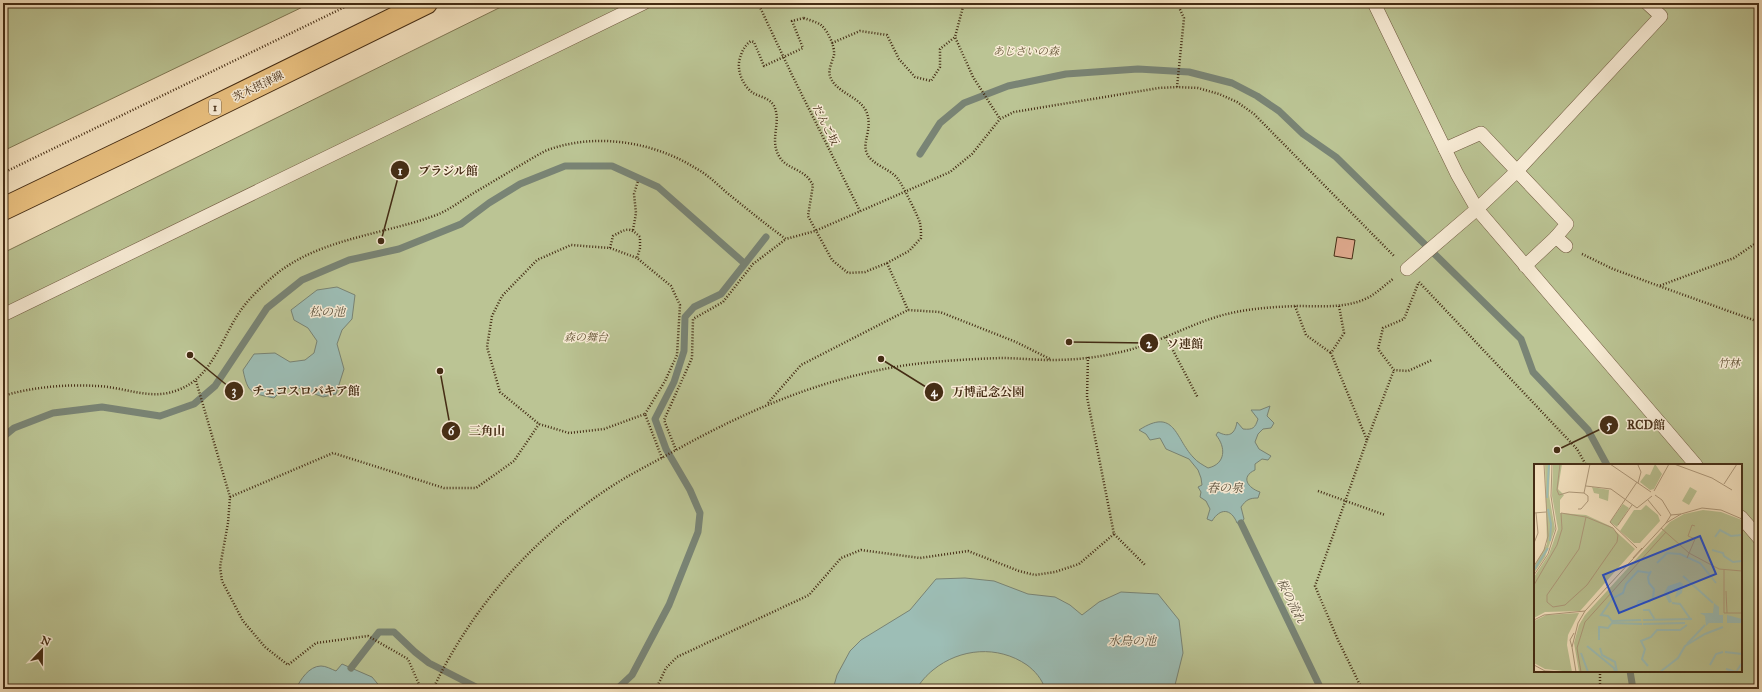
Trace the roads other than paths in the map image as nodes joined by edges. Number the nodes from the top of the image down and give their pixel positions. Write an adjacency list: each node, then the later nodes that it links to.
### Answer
1 (426, 3): 7 (main road, 茨木摂津線 / 1)
2 (644, 3): 11 (lane)
3 (1374, 3): 5 (lane)
4 (1647, 3): 6 (lane)
5 (1445, 149): 6 (lane); 8 (lane)
6 (1517, 171): 8 (lane); 9 (lane)
7 (3, 209)
8 (1477, 209): 9 (lane); 10 (lane)
9 (1525, 266): 12 (lane)
10 (1407, 269)
11 (3, 315)
12 (1695, 464)
13 (1742, 518): 14 (lane)
14 (1759, 538)

